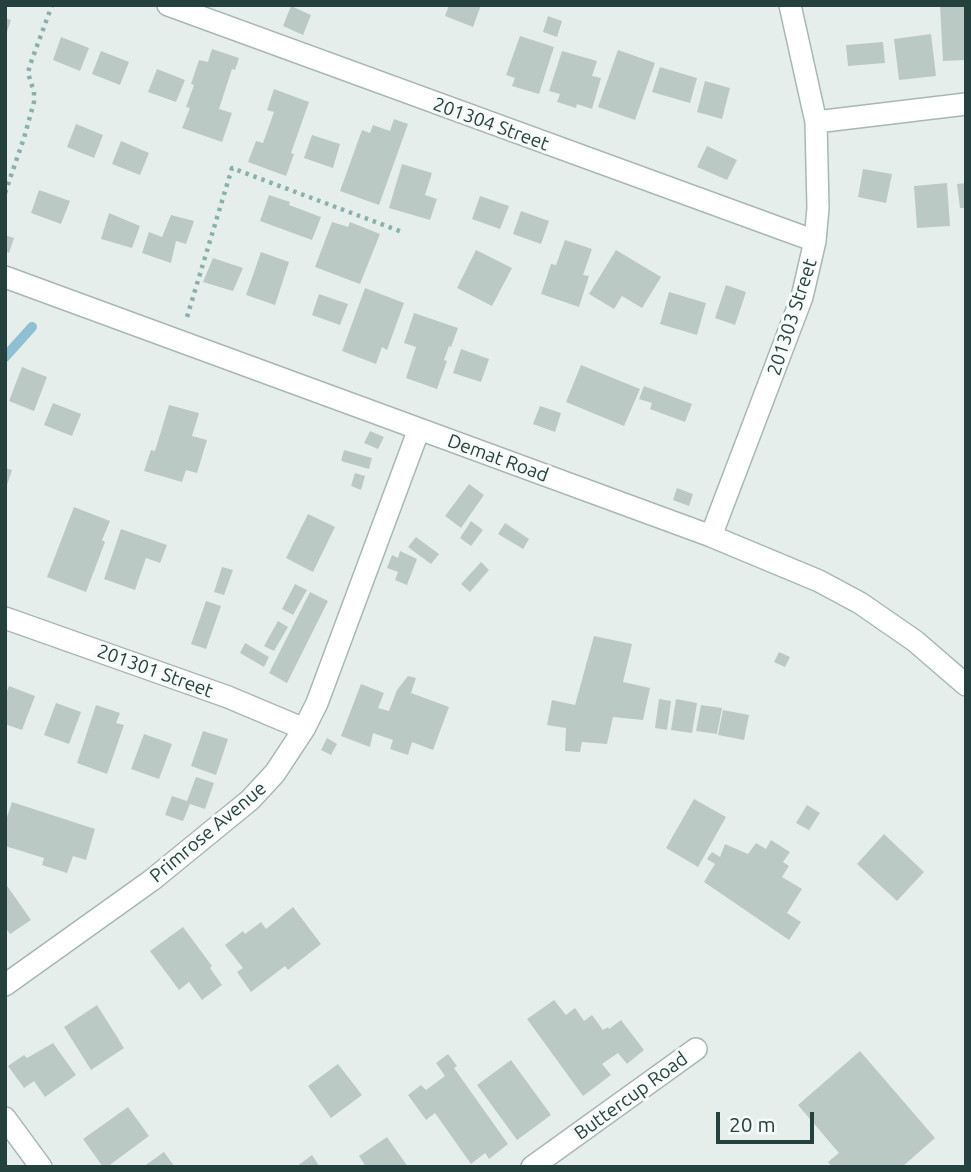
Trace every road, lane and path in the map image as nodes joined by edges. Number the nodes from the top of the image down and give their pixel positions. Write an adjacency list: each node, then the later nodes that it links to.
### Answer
1 (52, 5): 6 (path)
2 (168, 5): 8 (street, 201304 Street)
3 (790, 5): 5 (street, 201303 Street)
4 (966, 104): 5 (street)
5 (816, 121): 8 (street, 201303 Street)
6 (5, 193)
7 (402, 232): 10 (path)
8 (815, 241): 12 (street, 201303 Street)
9 (5, 277): 10 (street, Demat Road)
10 (180, 342): 11 (street, Demat Road)
11 (419, 429): 12 (street, Demat Road); 15 (street, Primrose Avenue)
12 (711, 536): 14 (street, Demat Road)
13 (5, 618): 15 (street, 201301 Street)
14 (966, 685)
15 (304, 729): 16 (street, Primrose Avenue)
16 (5, 985)
17 (696, 1049): 20 (street, Buttercup Road)
18 (5, 1118): 19 (street)
19 (41, 1167)
20 (532, 1167)

